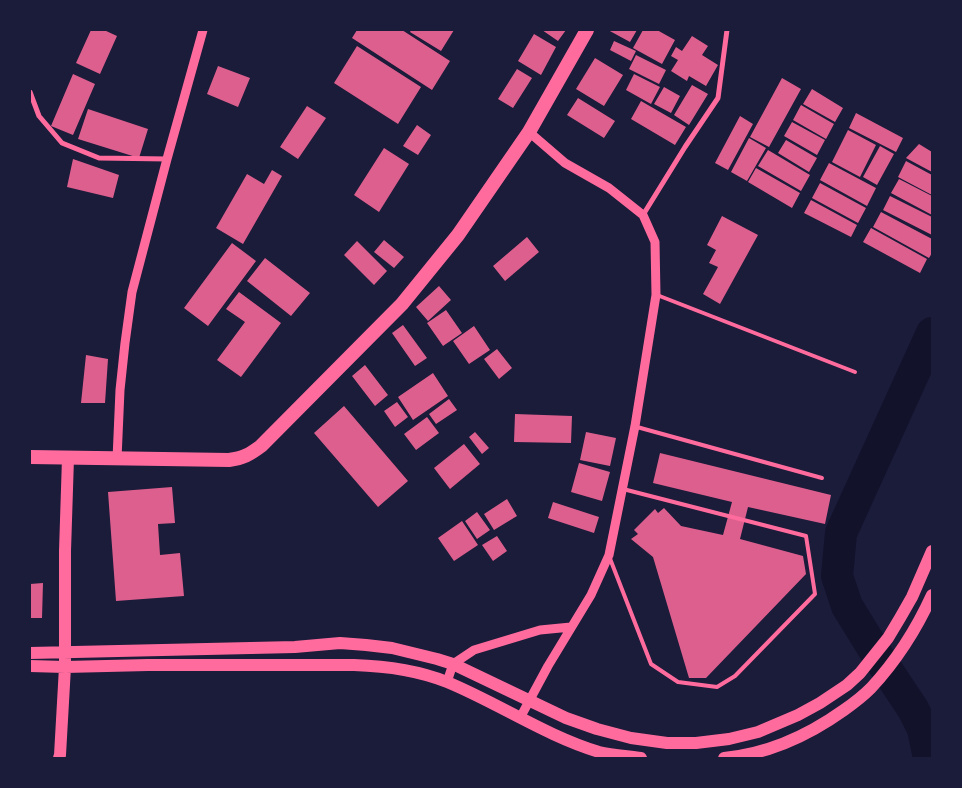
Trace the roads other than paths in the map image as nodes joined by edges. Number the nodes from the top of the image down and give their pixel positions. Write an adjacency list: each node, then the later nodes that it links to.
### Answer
1 (203, 30): 6 (street)
2 (587, 30): 5 (highway)
3 (727, 30): 7 (street)
4 (30, 92): 6 (street)
5 (530, 132): 7 (street); 13 (highway)
6 (167, 159): 13 (street)
7 (643, 215): 8 (street)
8 (656, 295): 9 (lane); 10 (street)
9 (855, 372)
10 (635, 426): 14 (lane); 15 (street)
11 (30, 457): 12 (highway)
12 (68, 458): 13 (highway); 21 (main road)
13 (117, 459)
14 (822, 478)
15 (623, 489): 17 (street); 17 (lane)
16 (932, 551): 26 (main road)
17 (609, 555): 19 (street)
18 (932, 595): 30 (main road)
19 (571, 627): 22 (street); 26 (street)
20 (30, 653): 21 (main road)
21 (65, 653): 22 (main road); 24 (main road)
22 (453, 664): 25 (street); 26 (main road)
23 (30, 666): 24 (main road)
24 (65, 667): 25 (main road); 28 (main road)
25 (446, 682): 27 (main road)
26 (530, 700): 27 (street)
27 (520, 718): 29 (main road)
28 (59, 758)
29 (641, 758)
30 (724, 758)

